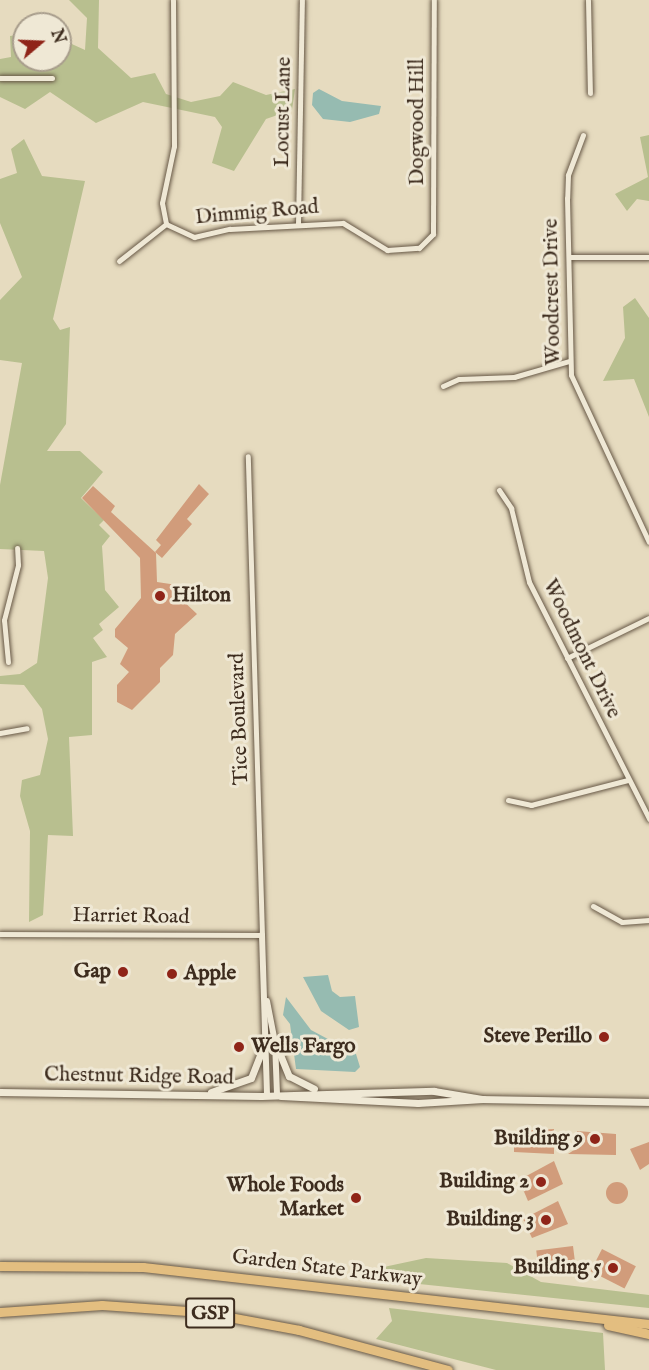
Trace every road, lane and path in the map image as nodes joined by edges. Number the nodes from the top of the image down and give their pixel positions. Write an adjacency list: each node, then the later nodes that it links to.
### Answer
1 (173, 0): 9 (street, Dimmig Road)
2 (302, 0): 10 (street, Locust Lane)
3 (434, 0): 11 (street, Dogwood Hill)
4 (588, 0): 7 (street)
5 (0, 78): 6 (street)
6 (52, 78)
7 (590, 93)
8 (583, 135): 12 (street, Woodcrest Drive)
9 (166, 224): 10 (street, Dimmig Road); 14 (street)
10 (298, 224): 11 (street, Dimmig Road)
11 (428, 243)
12 (569, 257): 13 (street); 15 (street, Woodcrest Drive)
13 (649, 257)
14 (119, 261)
15 (569, 360): 16 (street); 19 (street, Woodcrest Drive)
16 (443, 386)
17 (248, 456): 33 (street, Tice Boulevard)
18 (499, 490): 23 (street, Woodmont Drive)
19 (649, 542)
20 (16, 548): 22 (street)
21 (649, 618): 23 (street)
22 (2, 621): 24 (street)
23 (567, 658): 27 (street, Woodmont Drive)
24 (8, 662)
25 (27, 728): 26 (street)
26 (0, 733)
27 (628, 780): 28 (street); 29 (street, Woodmont Drive)
28 (508, 800)
29 (649, 819)
30 (593, 906): 31 (street)
31 (649, 920)
32 (0, 934): 33 (street, Harriet Road)
33 (262, 935): 34 (street, Tice Boulevard)
34 (263, 982): 35 (street, Tice Boulevard); 36 (street, Tice Boulevard)
35 (266, 1040): 39 (main road); 40 (street, Tice Boulevard)
36 (275, 1042): 37 (main road); 41 (street, Tice Boulevard)
37 (319, 1091): 41 (main road, Chestnut Ridge Road); 42 (main road, Chestnut Ridge Road)
38 (0, 1092): 39 (main road, Chestnut Ridge Road)
39 (202, 1095): 40 (main road, Chestnut Ridge Road)
40 (267, 1095): 41 (main road, Chestnut Ridge Road)
41 (277, 1095): 42 (main road, Chestnut Ridge Road)
42 (483, 1099): 43 (main road, Chestnut Ridge Road)
43 (649, 1102)
44 (0, 1266): 45 (highway, Garden State Parkway / GSP)
45 (523, 1310): 47 (highway, Garden State Parkway / GSP); 48 (highway)
46 (0, 1312): 49 (highway, GSP)
47 (649, 1324)
48 (649, 1334)
49 (448, 1370)

